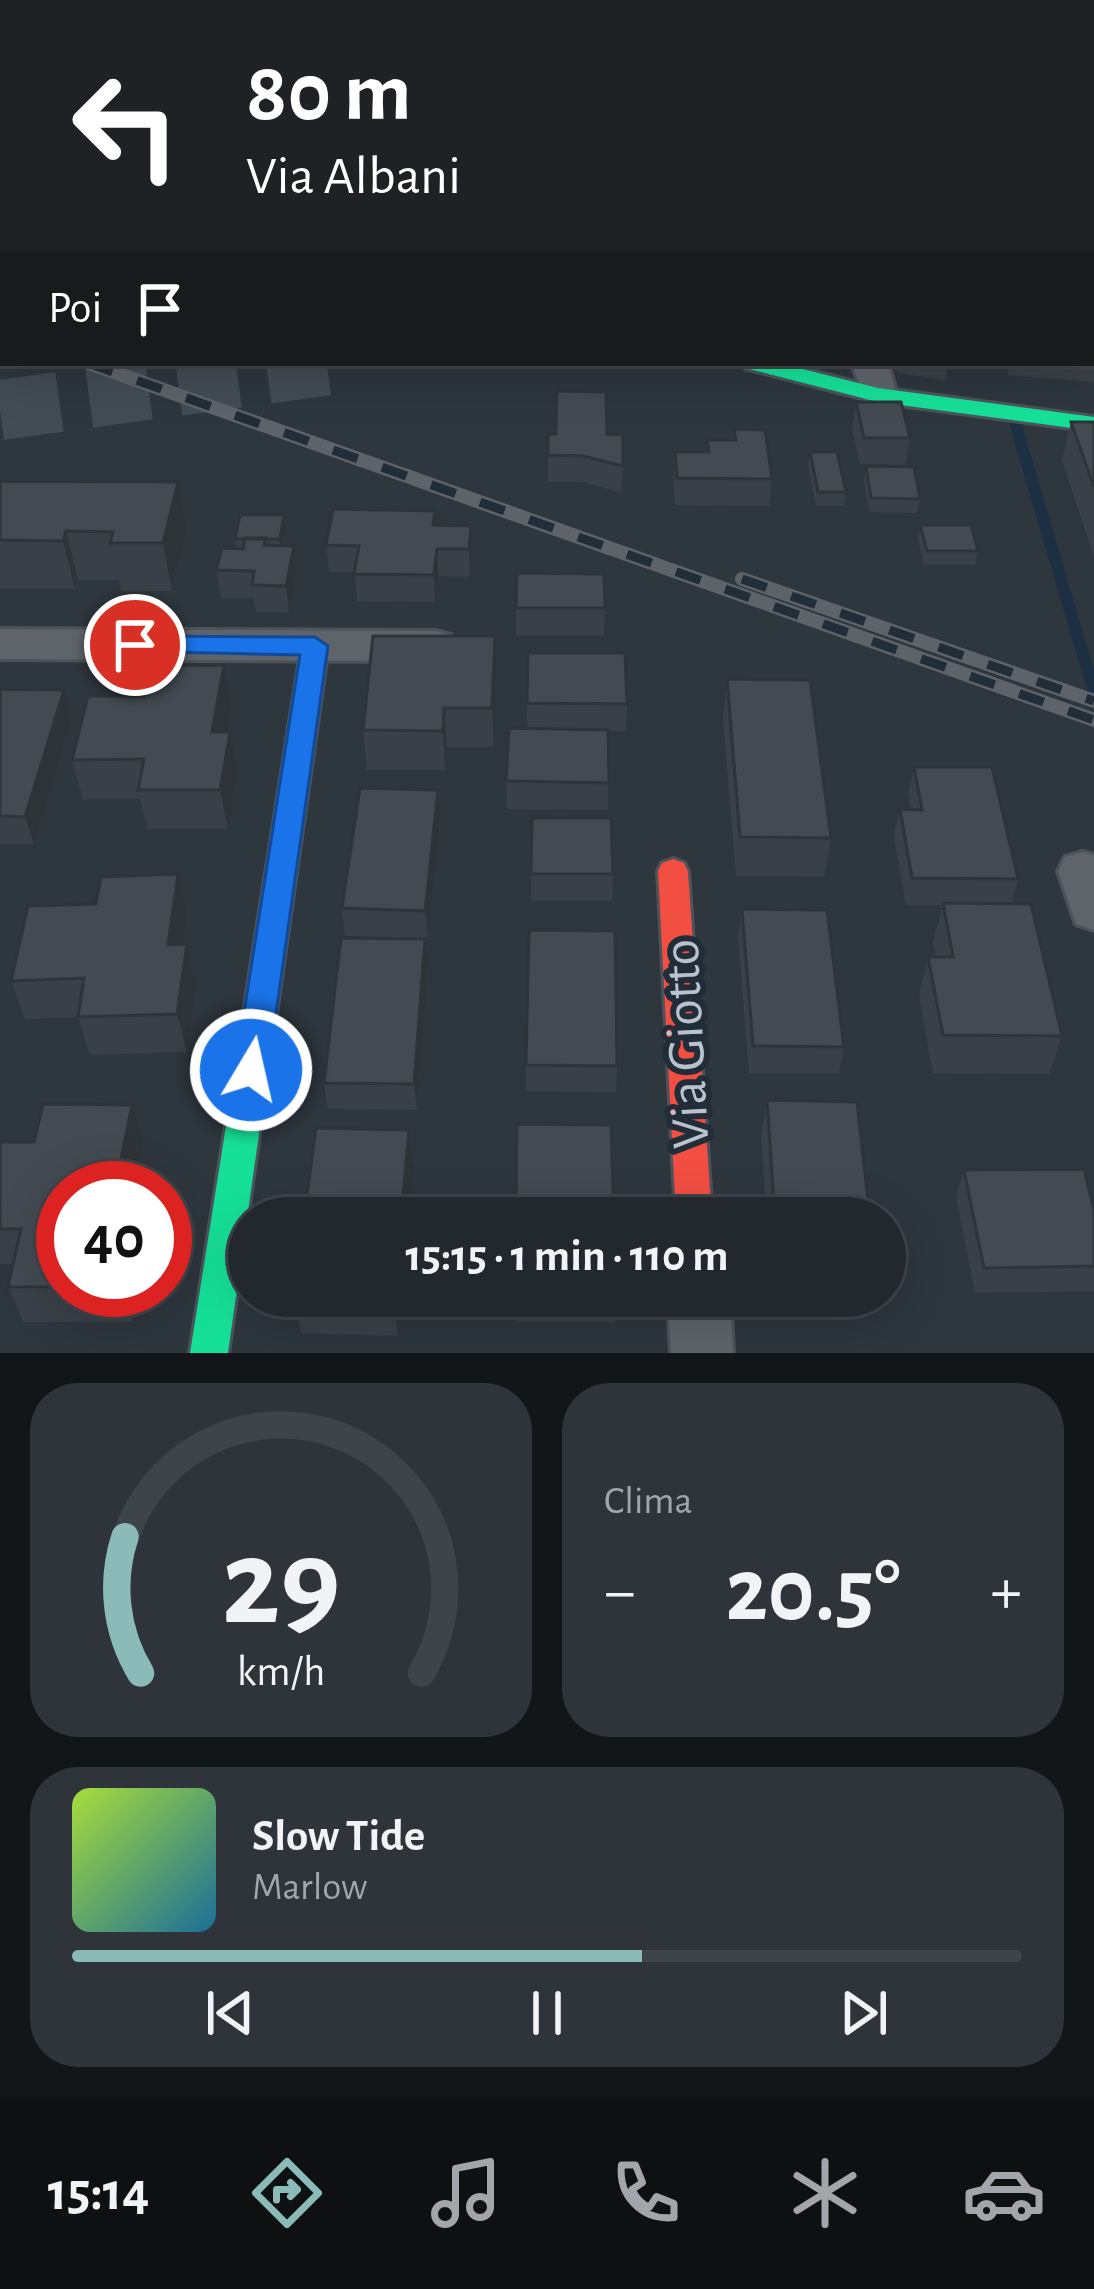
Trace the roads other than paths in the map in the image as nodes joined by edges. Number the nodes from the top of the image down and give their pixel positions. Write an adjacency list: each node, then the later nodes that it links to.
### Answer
1 (776, 366): 2 (street)
2 (874, 379): 3 (street)
3 (1094, 424)
4 (0, 644): 5 (street)
5 (315, 646): 6 (street); 10 (street)
6 (474, 646)
7 (673, 871): 8 (street, Via Giotto)
8 (693, 1197)
9 (700, 1317): 11 (street)
10 (209, 1353)
11 (703, 1353)

